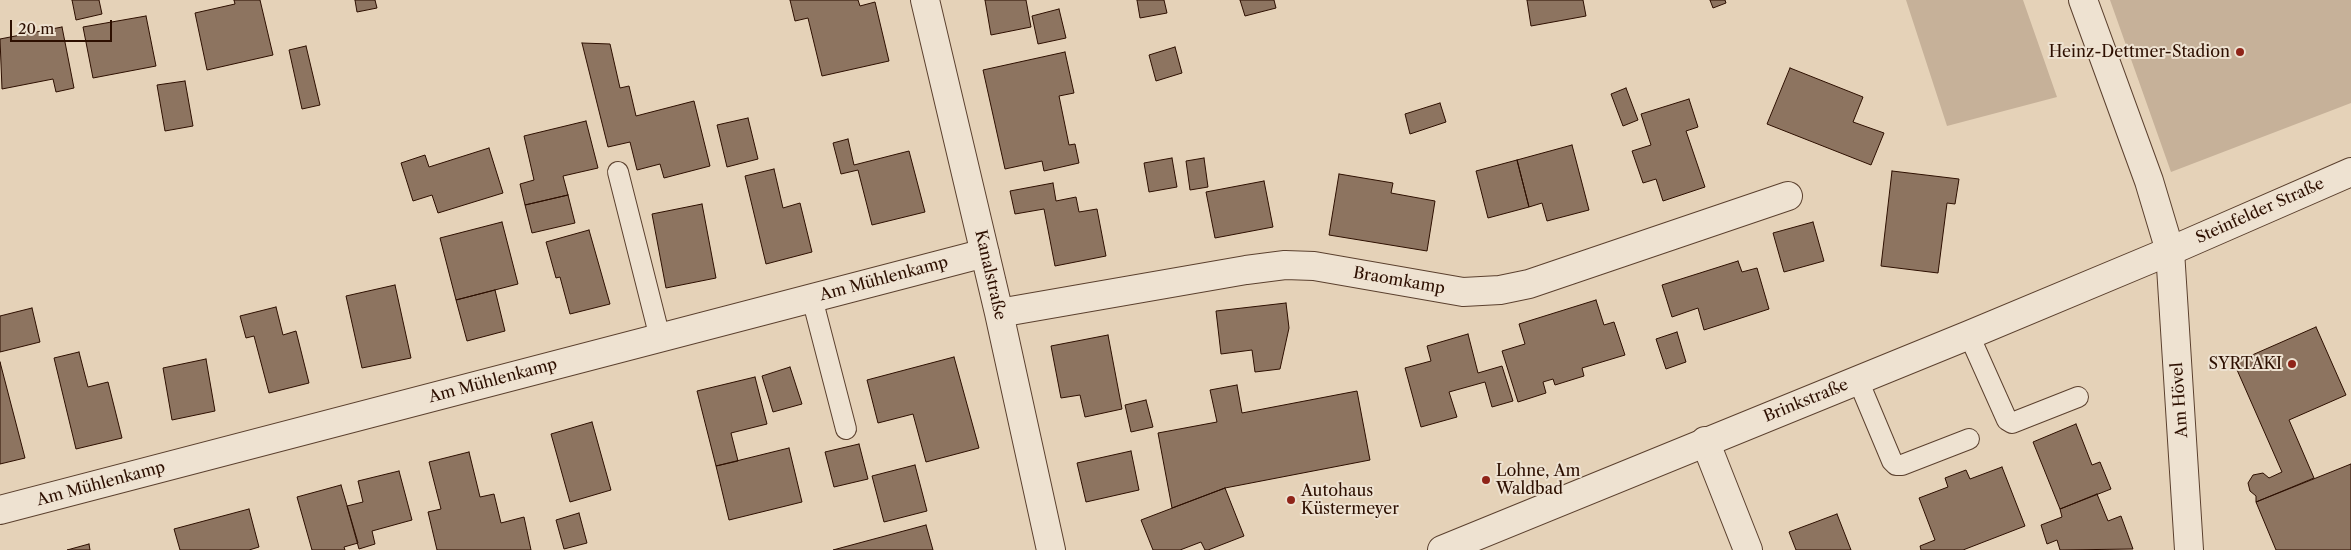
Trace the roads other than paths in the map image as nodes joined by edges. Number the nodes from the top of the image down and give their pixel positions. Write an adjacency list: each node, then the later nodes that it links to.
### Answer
1 (926, 0): 7 (street, Kanalstraße)
2 (2083, 0): 6 (street, Am Hövel)
3 (618, 172): 11 (lane)
4 (2351, 172): 6 (street, Steinfelder Straße)
5 (1788, 196): 9 (street, Braomkamp)
6 (2170, 251): 10 (street, Brinkstraße); 21 (street, Am Hövel)
7 (985, 253): 8 (street, Am Mühlenkamp); 9 (street, Kanalstraße)
8 (812, 298): 11 (street, Am Mühlenkamp); 14 (lane)
9 (999, 313): 18 (street, Kanalstraße)
10 (1969, 334): 12 (street, Brinkstraße); 13 (lane)
11 (660, 338): 17 (street, Am Mühlenkamp)
12 (1858, 380): 15 (lane); 16 (street, Brinkstraße)
13 (2078, 397)
14 (846, 429)
15 (1969, 439)
16 (1705, 442): 19 (street, Brinkstraße); 20 (street)
17 (0, 510)
18 (1051, 550)
19 (1442, 550)
20 (1748, 550)
21 (2190, 550)

